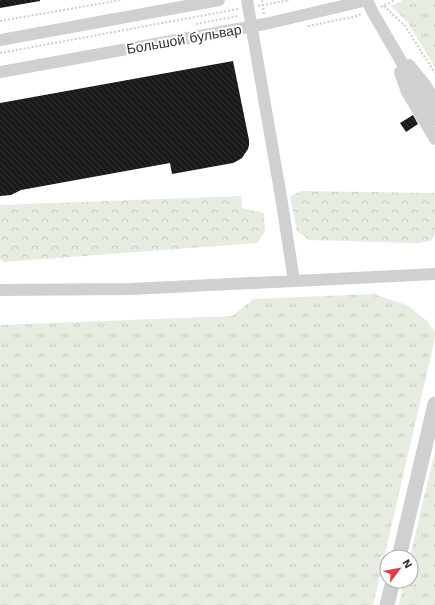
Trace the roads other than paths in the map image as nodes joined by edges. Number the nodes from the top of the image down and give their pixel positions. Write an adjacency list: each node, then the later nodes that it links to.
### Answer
1 (219, 0): 5 (street)
2 (368, 0): 4 (street, Большой бульвар); 6 (street)
3 (247, 4): 4 (street)
4 (251, 27): 7 (street, Большой бульвар); 13 (street)
5 (0, 40)
6 (390, 40): 8 (street); 9 (street); 10 (street); 11 (street)
7 (0, 72)
8 (435, 86)
9 (435, 101)
10 (435, 120)
11 (435, 139)
12 (435, 274): 13 (street)
13 (294, 281): 14 (street)
14 (0, 290)
15 (435, 404): 16 (street)
16 (401, 549)
17 (391, 589): 18 (street)
18 (387, 605)

